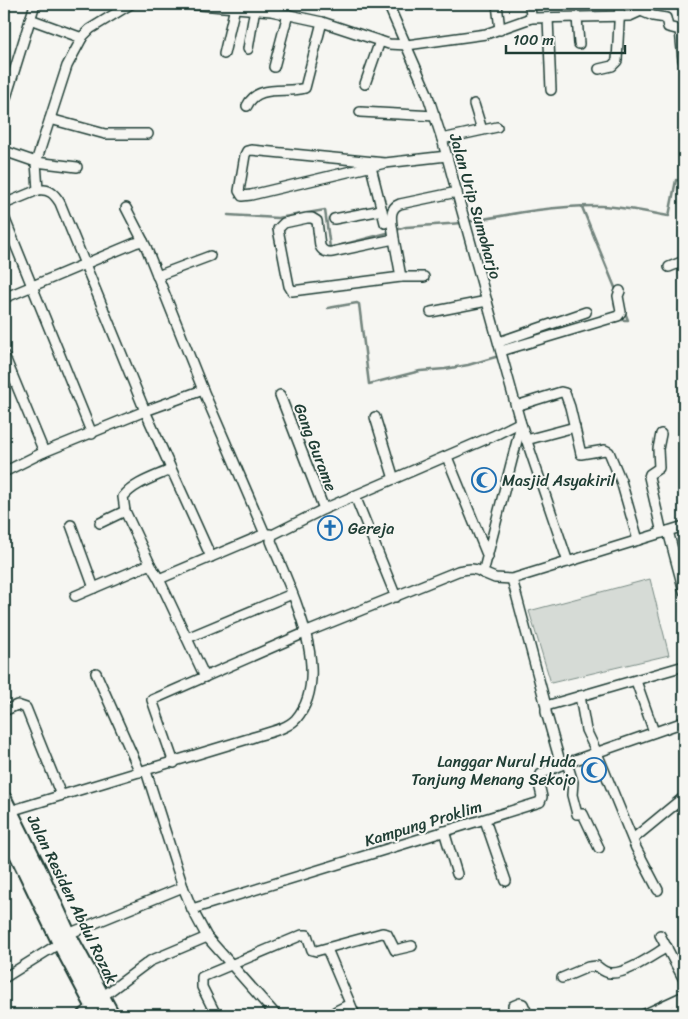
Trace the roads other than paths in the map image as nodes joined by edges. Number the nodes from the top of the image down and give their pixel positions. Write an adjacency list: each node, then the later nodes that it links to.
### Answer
1 (35, 4): 16 (street)
2 (131, 4): 19 (street)
3 (188, 4): 8 (street)
4 (388, 4): 22 (street, Jalan Urip Sumoharjo)
5 (497, 4): 18 (street)
6 (530, 4): 14 (street)
7 (620, 4): 13 (street)
8 (239, 6): 10 (street); 24 (street)
9 (644, 7): 13 (street); 25 (street)
10 (255, 8): 11 (street); 23 (street)
11 (288, 14): 17 (street); 26 (street)
12 (577, 17): 13 (street); 15 (street); 21 (street)
13 (620, 17): 27 (street)
14 (531, 18): 15 (street); 18 (street)
15 (548, 18): 30 (street)
16 (30, 19): 19 (street); 28 (street)
17 (322, 22): 20 (street); 33 (street)
18 (500, 30): 22 (street)
19 (85, 35): 36 (street)
20 (380, 41): 22 (street); 29 (street)
21 (579, 44)
22 (407, 46): 35 (street, Jalan Urip Sumoharjo)
23 (248, 49)
24 (224, 54)
25 (684, 60)
26 (274, 67)
27 (599, 69)
28 (8, 76): 31 (street)
29 (365, 84)
30 (551, 90)
31 (4, 104)
32 (474, 104): 38 (street)
33 (247, 106)
34 (360, 112): 35 (street)
35 (435, 116): 40 (street, Jalan Urip Sumoharjo)
36 (50, 119): 39 (street); 43 (street)
37 (497, 127): 38 (street)
38 (482, 130): 40 (street)
39 (148, 134)
40 (442, 139): 42 (street, Jalan Urip Sumoharjo)
41 (4, 150): 43 (street)
42 (447, 156): 44 (street); 48 (street, Jalan Urip Sumoharjo)
43 (36, 162): 45 (street); 47 (street)
44 (385, 163): 46 (street); 46 (street)
45 (77, 167)
46 (371, 167): 51 (street)
47 (38, 190): 49 (street); 59 (street)
48 (457, 192): 54 (street); 67 (street, Jalan Urip Sumoharjo)
49 (4, 204)
50 (126, 208): 56 (street)
51 (382, 210): 53 (street); 54 (street)
52 (4, 217): 64 (street)
53 (334, 219)
54 (389, 224): 55 (street)
55 (394, 236): 63 (street); 63 (street)
56 (142, 242): 59 (street); 61 (street)
57 (210, 256): 61 (street)
58 (684, 261): 60 (street)
59 (85, 265): 64 (street); 75 (street)
60 (669, 267)
61 (158, 276): 72 (street)
62 (424, 276): 63 (street)
63 (401, 277)
64 (33, 286): 66 (street); 79 (street)
65 (620, 291): 70 (street)
66 (4, 298)
67 (487, 301): 68 (street); 70 (street, Jalan Urip Sumoharjo)
68 (431, 312)
69 (586, 312): 70 (street)
70 (502, 352): 74 (street, Jalan Urip Sumoharjo)
71 (4, 355): 82 (street)
72 (203, 390): 75 (street); 94 (street)
73 (280, 395): 88 (street, Gang Gurame)
74 (516, 406): 77 (street, Jalan Urip Sumoharjo); 78 (street)
75 (145, 411): 79 (street); 84 (street)
76 (375, 417): 86 (street)
77 (520, 423): 81 (street, Jalan Urip Sumoharjo); 83 (street); 97 (street)
78 (575, 427): 81 (street); 95 (street)
79 (92, 434): 82 (street)
80 (661, 434): 93 (street)
81 (526, 440): 98 (street, Jalan Urip Sumoharjo)
82 (44, 452): 85 (street)
83 (446, 457): 86 (street); 97 (street)
84 (170, 470): 89 (street); 96 (street)
85 (4, 472)
86 (394, 479): 87 (street)
87 (355, 496): 88 (street); 107 (street)
88 (324, 509): 94 (street)
89 (125, 511): 90 (street); 99 (street)
90 (100, 523)
91 (71, 525): 103 (street)
92 (684, 526): 93 (street)
93 (665, 532): 95 (street); 104 (street)
94 (269, 534): 96 (street); 105 (street)
95 (638, 540): 98 (street)
96 (210, 557): 101 (street)
97 (488, 557): 100 (street)
98 (568, 562): 102 (street)
99 (150, 564): 101 (street); 103 (street)
100 (483, 573): 102 (street); 107 (street)
101 (159, 579): 109 (street)
102 (512, 579): 115 (street)
103 (94, 588): 106 (street)
104 (684, 591)
105 (292, 594): 108 (street); 109 (street)
106 (75, 596)
107 (396, 597): 108 (street)
108 (307, 632): 112 (street); 120 (street)
109 (187, 638): 112 (street)
110 (684, 666): 113 (street)
111 (96, 673): 122 (street)
112 (205, 677): 120 (street)
113 (636, 681): 114 (street); 118 (street)
114 (580, 696): 115 (street); 119 (street)
115 (546, 706): 121 (street)
116 (4, 710): 123 (street)
117 (684, 722): 118 (street, Kampung Proklim)
118 (654, 732): 119 (street, Kampung Proklim)
119 (597, 753): 121 (street, Kampung Proklim); 129 (street)
120 (174, 762): 122 (street)
121 (564, 764): 126 (street, Kampung Proklim); 130 (street)
122 (143, 771): 123 (street); 133 (street)
123 (61, 795): 125 (street)
124 (684, 797): 129 (street)
125 (7, 805): 138 (highway, Jalan Residen Abdul Rozak)
126 (485, 820): 128 (street, Kampung Proklim); 132 (street)
127 (4, 827): 138 (highway, Jalan Residen Abdul Rozak)
128 (444, 831): 131 (street); 135 (street, Kampung Proklim)
129 (633, 839): 134 (street)
130 (599, 848)
131 (456, 874)
132 (506, 882)
133 (183, 887): 135 (street); 138 (street)
134 (658, 890)
135 (192, 909): 137 (street)
136 (660, 935): 140 (street)
137 (207, 937): 142 (street); 149 (street)
138 (64, 939): 143 (street); 149 (highway, Jalan Residen Abdul Rozak)
139 (412, 946): 141 (street)
140 (667, 947): 144 (street); 145 (street)
141 (327, 949): 142 (street); 147 (street)
142 (232, 965): 152 (street); 153 (street)
143 (4, 978)
144 (562, 978)
145 (684, 980)
146 (684, 996): 158 (street)
147 (350, 1004): 154 (street); 155 (street)
148 (684, 1005): 159 (street)
149 (98, 1006): 150 (street); 151 (highway, Jalan Residen Abdul Rozak)
150 (82, 1015)
151 (112, 1015)
152 (216, 1015)
153 (276, 1015)
154 (336, 1015)
155 (355, 1015)
156 (517, 1015): 157 (street)
157 (528, 1015)
158 (643, 1015)
159 (664, 1015)

